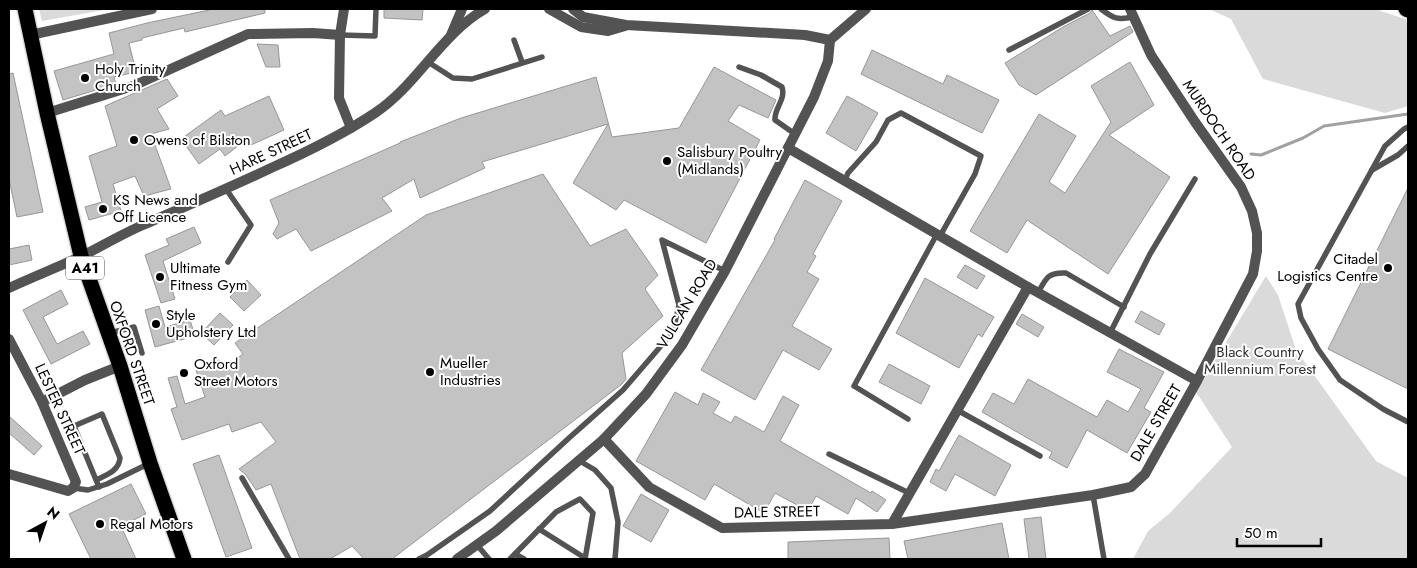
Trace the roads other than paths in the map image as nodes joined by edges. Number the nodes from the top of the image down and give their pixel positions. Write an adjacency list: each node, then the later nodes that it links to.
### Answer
1 (25, 9): 14 (highway, OXFORD STREET / A41)
2 (152, 9): 14 (street)
3 (344, 9): 15 (street)
4 (376, 9): 15 (lane)
5 (462, 9): 16 (street, HARE STREET)
6 (485, 9): 16 (street, HARE STREET)
7 (549, 9): 13 (street)
8 (573, 9): 13 (street)
9 (866, 9): 18 (street)
10 (1088, 9): 19 (lane)
11 (1101, 9): 12 (lane)
12 (1132, 13): 47 (street, MURDOCH ROAD)
13 (626, 26): 18 (street)
14 (30, 35): 24 (highway, OXFORD STREET / A41)
15 (340, 35): 24 (street); 26 (street)
16 (449, 38): 21 (street, HARE STREET)
17 (514, 40): 22 (lane)
18 (830, 40): 27 (street, VULCAN ROAD)
19 (1009, 50)
20 (542, 57): 22 (lane)
21 (428, 62): 22 (lane); 26 (street, HARE STREET)
22 (522, 62)
23 (739, 67): 27 (lane)
24 (47, 113): 35 (highway, OXFORD STREET / A41)
25 (1408, 127): 30 (lane)
26 (351, 128): 33 (street, HARE STREET)
27 (795, 134): 29 (street, VULCAN ROAD)
28 (1408, 146): 30 (lane)
29 (788, 148): 32 (street, DALE STREET); 37 (street, VULCAN ROAD)
30 (1370, 172): 51 (lane)
31 (1195, 179): 41 (lane)
32 (845, 180): 34 (street, DALE STREET); 34 (lane)
33 (226, 189): 35 (street, HARE STREET); 36 (lane)
34 (939, 235): 38 (street, DALE STREET); 50 (lane)
35 (81, 256): 39 (street, HARE STREET); 43 (highway, OXFORD STREET / A41)
36 (228, 262)
37 (725, 271): 52 (street, VULCAN ROAD); 71 (lane)
38 (1028, 287): 40 (street, DALE STREET); 49 (street)
39 (9, 288)
40 (1038, 292): 41 (lane); 42 (street, DALE STREET)
41 (1124, 307): 42 (lane)
42 (1110, 333): 47 (street, DALE STREET)
43 (108, 334): 45 (lane); 46 (highway, OXFORD STREET / A41)
44 (9, 339): 48 (street, LESTER STREET)
45 (142, 353)
46 (120, 366): 48 (street); 56 (highway, OXFORD STREET / A41)
47 (1197, 381): 63 (street, DALE STREET)
48 (42, 402): 61 (street, LESTER STREET)
49 (957, 410): 54 (lane); 62 (street)
50 (908, 419)
51 (1408, 422)
52 (604, 439): 55 (street, VULCAN ROAD); 64 (street, DALE STREET)
53 (829, 454): 62 (lane)
54 (1040, 456)
55 (578, 460): 66 (street, VULCAN ROAD); 75 (lane)
56 (150, 463): 60 (lane); 69 (highway, OXFORD STREET / A41)
57 (9, 474): 61 (street)
58 (242, 478): 70 (lane)
59 (96, 480): 59 (lane); 60 (lane)
60 (99, 487): 61 (lane)
61 (71, 490)
62 (909, 494): 64 (street)
63 (1093, 494): 64 (street, DALE STREET); 76 (lane)
64 (892, 524)
65 (539, 529): 67 (lane); 68 (lane); 68 (lane)
66 (476, 545): 72 (street, VULCAN ROAD); 73 (lane)
67 (512, 557): 74 (lane)
68 (585, 558)
69 (184, 559)
70 (289, 559)
71 (419, 559)
72 (457, 559)
73 (489, 559)
74 (524, 559)
75 (615, 559)
76 (1104, 559)

